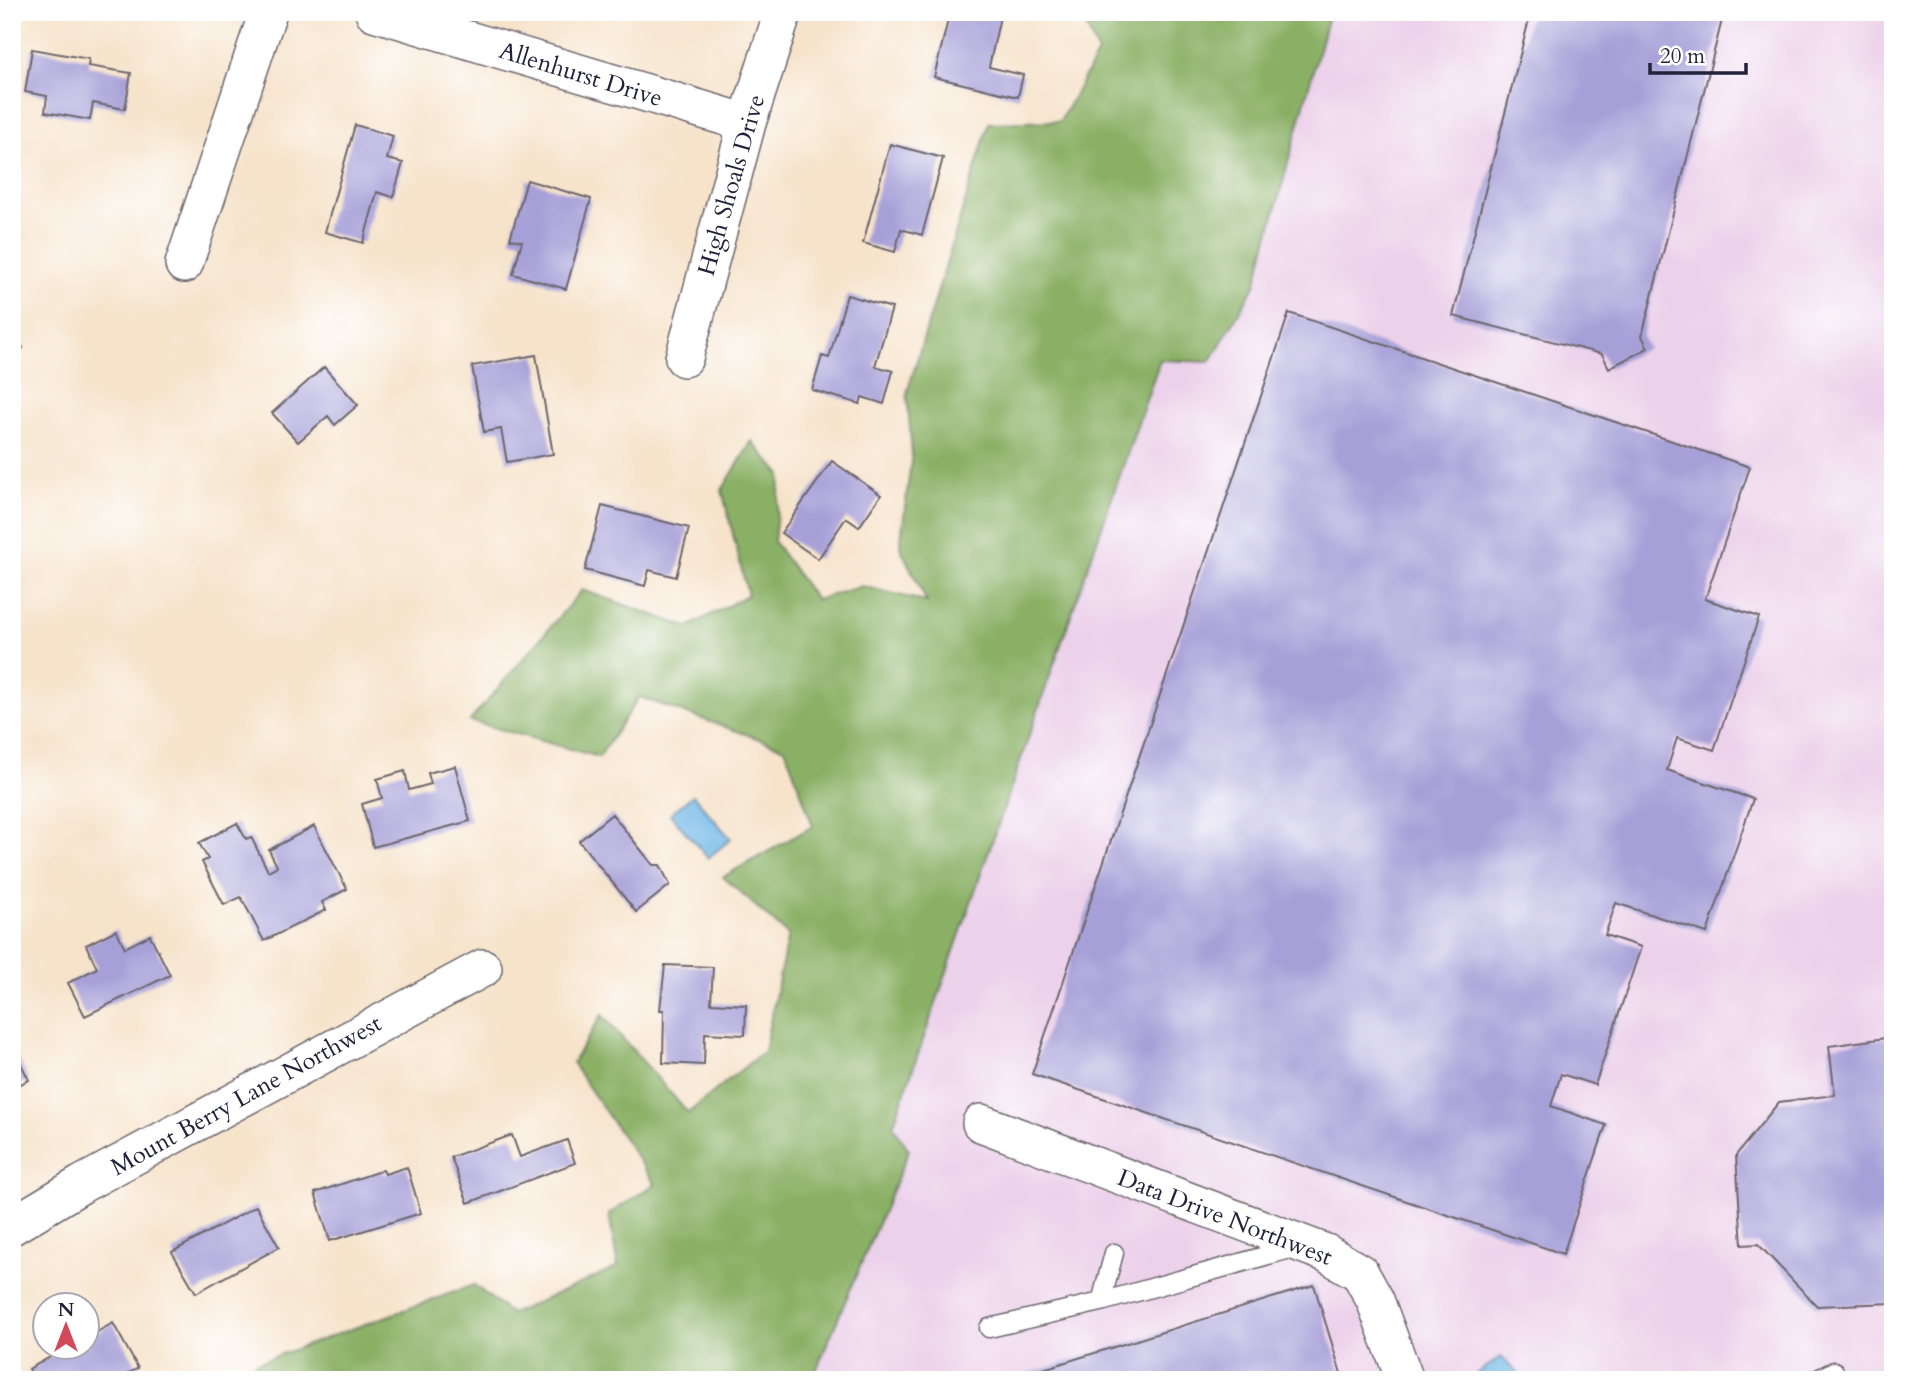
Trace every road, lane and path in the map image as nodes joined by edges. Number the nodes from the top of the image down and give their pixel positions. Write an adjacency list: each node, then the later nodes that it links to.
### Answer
1 (268, 12): 5 (street)
2 (374, 12): 4 (street, Allenhurst Drive)
3 (783, 12): 4 (street, High Shoals Drive)
4 (747, 123): 6 (street, High Shoals Drive)
5 (184, 264)
6 (684, 358)
7 (483, 968): 9 (street, Mount Berry Lane Northwest)
8 (981, 1123): 10 (street, Data Drive Northwest)
9 (12, 1226)
10 (1300, 1246): 12 (lane); 15 (street, Data Drive Northwest)
11 (1114, 1253): 12 (lane)
12 (1101, 1302): 13 (lane)
13 (989, 1328)
14 (1834, 1371): 16 (lane)
15 (1405, 1380)
16 (1816, 1380)

